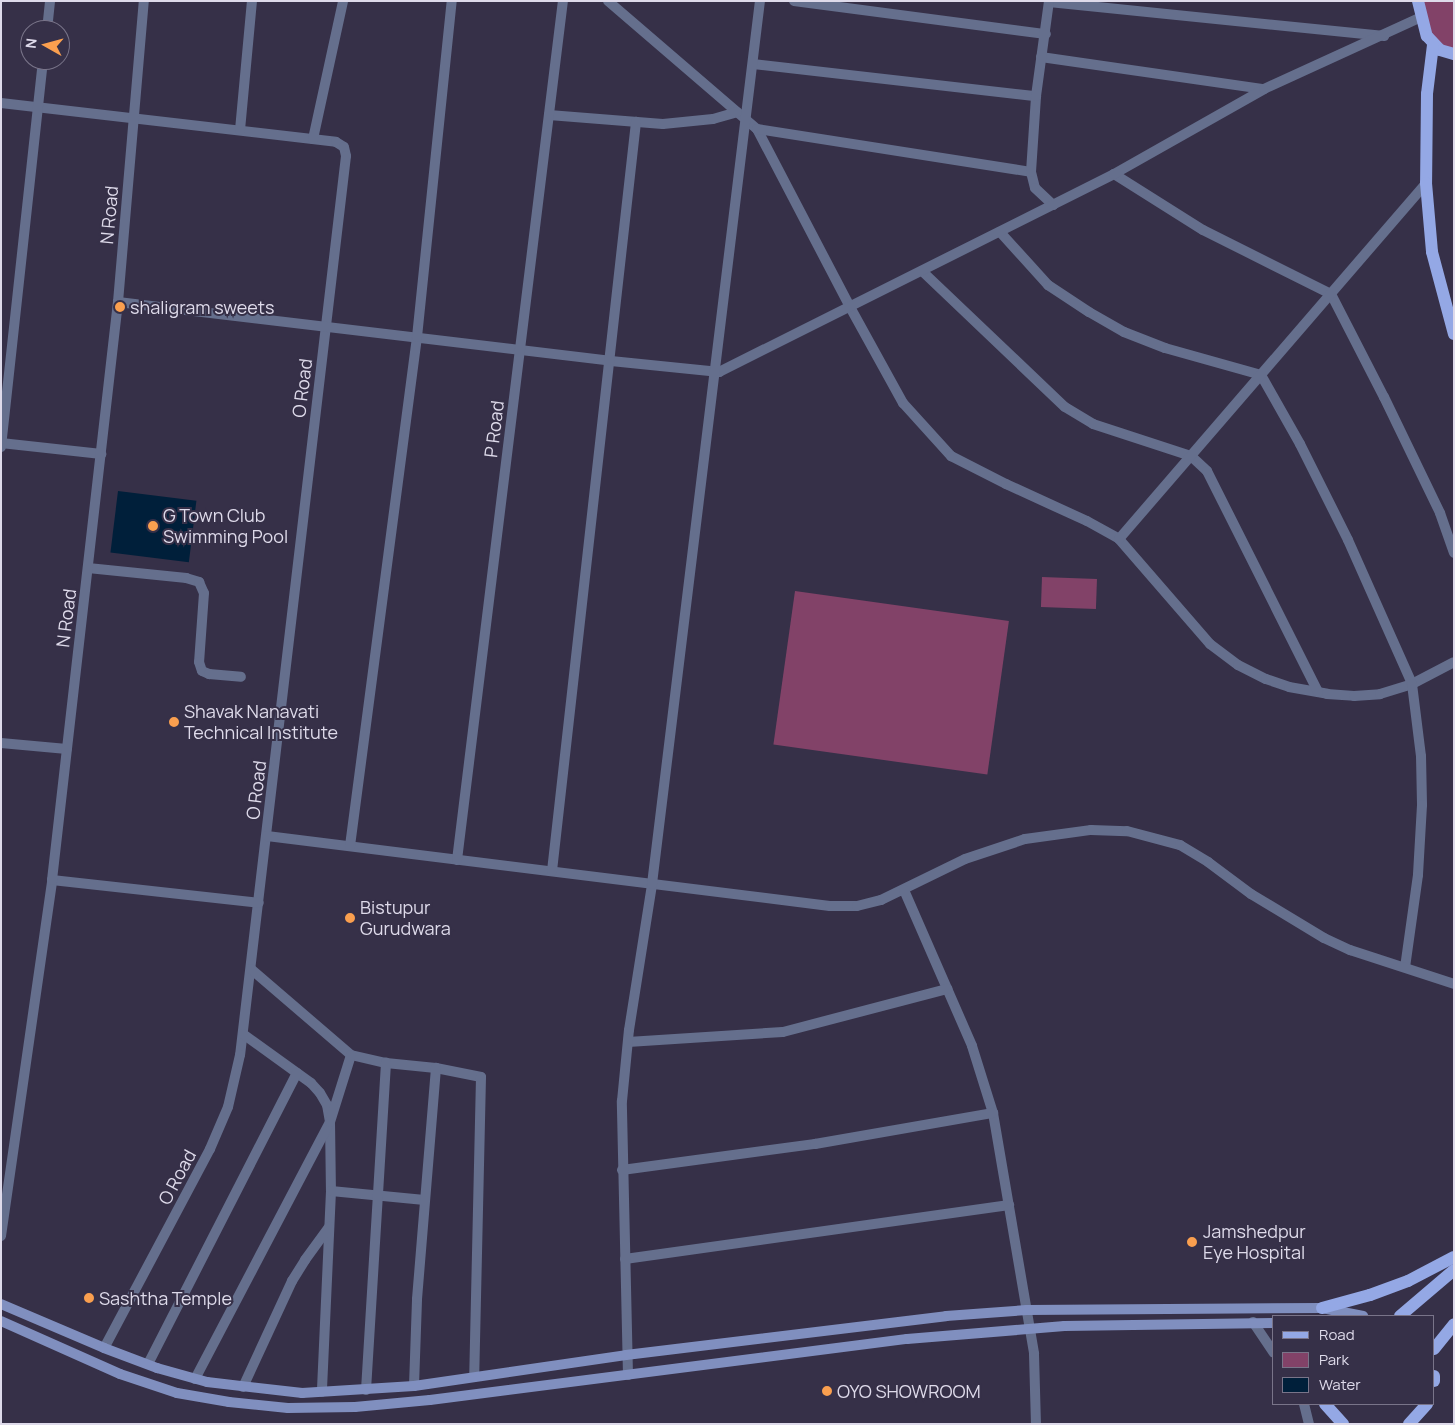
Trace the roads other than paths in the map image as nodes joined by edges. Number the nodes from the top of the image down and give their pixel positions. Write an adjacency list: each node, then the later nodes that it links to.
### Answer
1 (50, 1): 13 (street)
2 (144, 1): 27 (street, N Road)
3 (252, 1): 31 (street)
4 (343, 1): 32 (street)
5 (452, 1): 44 (street)
6 (563, 1): 26 (street, P Road)
7 (608, 1): 25 (street)
8 (760, 1): 19 (street)
9 (794, 1): 14 (street)
10 (1049, 1): 14 (street); 15 (street)
11 (1418, 1): 12 (main road)
12 (1421, 17): 15 (street); 16 (main road)
13 (48, 20)
14 (1046, 34): 18 (street)
15 (1385, 36): 21 (street)
16 (1433, 45): 17 (main road); 35 (main road)
17 (1454, 54)
18 (1041, 57): 21 (street); 22 (street)
19 (753, 64): 22 (street); 28 (street)
20 (43, 70): 24 (street)
21 (1264, 89): 34 (street)
22 (1036, 96): 33 (street)
23 (1, 103): 24 (street)
24 (38, 107): 27 (street); 49 (street)
25 (737, 112): 28 (street); 29 (street)
26 (549, 115): 29 (street); 45 (street, P Road)
27 (134, 118): 31 (street); 40 (street, N Road)
28 (746, 120): 30 (street); 47 (street)
29 (636, 122): 46 (street)
30 (757, 129): 33 (street); 41 (street)
31 (240, 130): 32 (street)
32 (313, 138): 42 (street, O Road)
33 (1031, 172): 36 (street)
34 (1114, 174): 36 (street); 39 (street)
35 (1426, 183): 39 (street); 43 (main road)
36 (1053, 205): 37 (street)
37 (1000, 232): 38 (street); 48 (street)
38 (922, 271): 41 (street); 51 (street)
39 (1331, 294): 48 (street); 53 (street)
40 (118, 302): 42 (street); 50 (street, N Road)
41 (850, 307): 47 (street); 52 (street)
42 (326, 326): 44 (street); 61 (street, O Road)
43 (1454, 334)
44 (417, 337): 45 (street); 62 (street)
45 (520, 349): 46 (street); 63 (street, P Road)
46 (611, 362): 47 (street); 64 (street)
47 (715, 372): 66 (street)
48 (1261, 375): 51 (street); 57 (street)
49 (1, 445): 50 (street)
50 (101, 454): 54 (street, N Road)
51 (1191, 456): 52 (street); 58 (street)
52 (1119, 539): 58 (street)
53 (1454, 553)
54 (88, 568): 56 (street); 60 (street, N Road)
55 (1454, 662): 57 (street)
56 (241, 677)
57 (1412, 684): 58 (street); 69 (street)
58 (1318, 692)
59 (1, 743): 60 (street)
60 (67, 749): 65 (street, N Road)
61 (267, 836): 62 (street); 68 (street, O Road)
62 (350, 846): 63 (street)
63 (457, 860): 64 (street)
64 (552, 871): 66 (street)
65 (52, 880): 68 (street); 87 (street, N Road)
66 (652, 884): 67 (street); 74 (street)
67 (904, 890): 69 (street); 72 (street)
68 (259, 903): 70 (street, O Road)
69 (1405, 967): 71 (street)
70 (251, 969): 73 (street, O Road); 75 (street)
71 (1454, 984)
72 (947, 989): 74 (street); 79 (street)
73 (243, 1034): 78 (street); 101 (street, O Road)
74 (628, 1042): 81 (street)
75 (351, 1055): 76 (street); 80 (street)
76 (386, 1063): 77 (street); 83 (street)
77 (436, 1068): 84 (street); 107 (street)
78 (297, 1073): 80 (street); 105 (street)
79 (993, 1113): 81 (street); 85 (street)
80 (330, 1122): 82 (street); 108 (street)
81 (622, 1170): 89 (street)
82 (330, 1191): 83 (street); 86 (street)
83 (378, 1195): 84 (street); 111 (street)
84 (425, 1200): 109 (street)
85 (1009, 1205): 89 (street); 93 (street)
86 (329, 1227): 110 (street); 112 (street)
87 (1, 1236)
88 (1454, 1257): 92 (main road)
89 (625, 1258): 104 (street)
90 (1454, 1270): 95 (main road)
91 (1, 1304): 101 (main road)
92 (1322, 1308): 93 (main road); 94 (main road)
93 (1028, 1310): 100 (street); 104 (main road)
94 (1357, 1315)
95 (1401, 1315)
96 (1, 1321): 106 (main road)
97 (1253, 1322): 98 (main road); 100 (main road); 103 (street)
98 (1272, 1323)
99 (1454, 1324): 102 (main road)
100 (1029, 1329): 106 (main road); 117 (street)
101 (104, 1348): 105 (main road)
102 (1435, 1348)
103 (1272, 1350)
104 (626, 1355): 106 (street); 107 (main road)
105 (148, 1364): 108 (main road)
106 (628, 1375)
107 (474, 1377): 109 (main road)
108 (195, 1379): 110 (main road)
109 (414, 1386): 111 (main road)
110 (243, 1388): 112 (main road)
111 (366, 1390): 112 (main road)
112 (322, 1392)
113 (1304, 1405): 118 (street)
114 (1326, 1405): 116 (main road)
115 (1426, 1405): 119 (main road)
116 (1342, 1423)
117 (1036, 1424)
118 (1309, 1424)
119 (1409, 1424)

